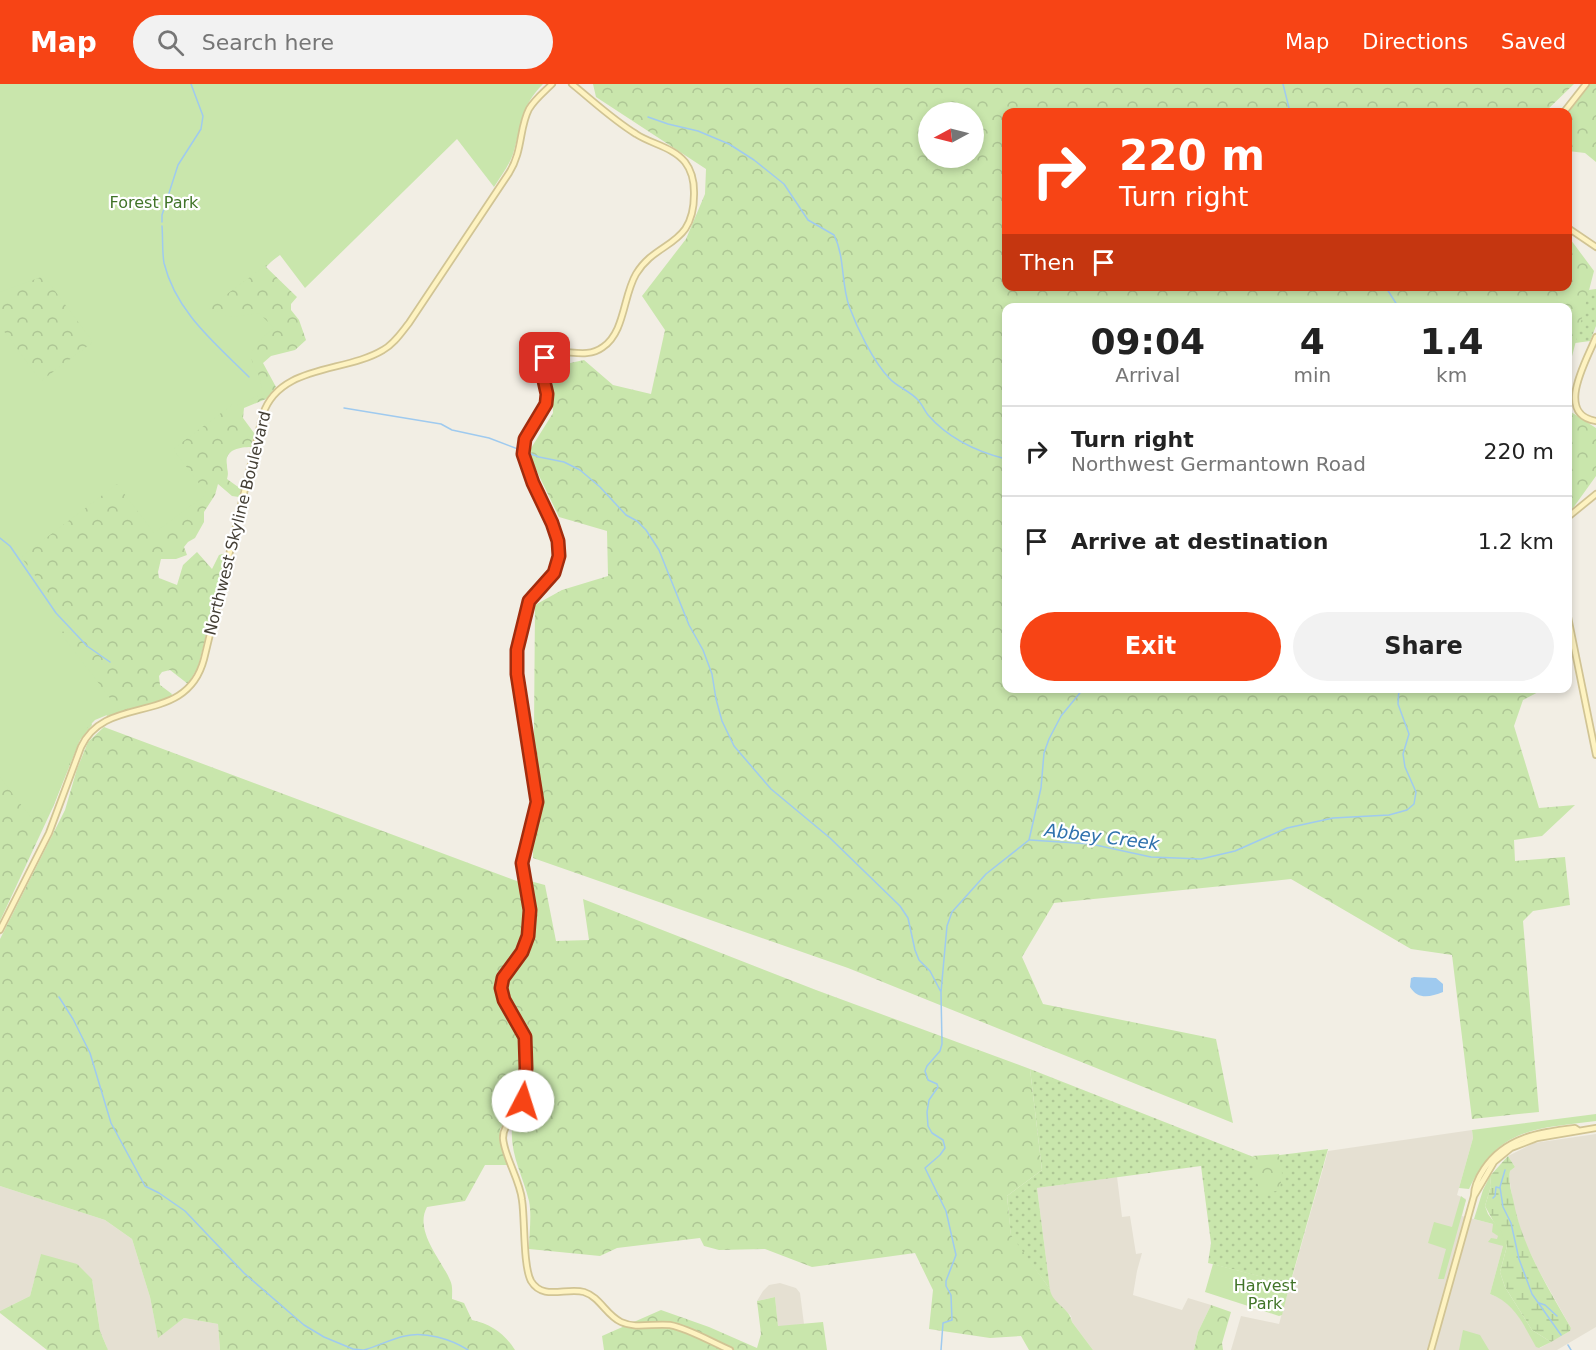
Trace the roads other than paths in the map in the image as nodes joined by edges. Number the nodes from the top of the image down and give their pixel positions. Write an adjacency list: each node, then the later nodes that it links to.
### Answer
1 (552, 84): 13 (main road, Northwest Skyline Boulevard)
2 (572, 84): 15 (main road)
3 (1586, 84): 4 (main road)
4 (1567, 108)
5 (1572, 231): 6 (main road)
6 (1596, 247)
7 (1596, 337): 8 (main road)
8 (1596, 421)
9 (1596, 494): 10 (main road)
10 (1572, 514)
11 (1572, 637): 12 (main road)
12 (1596, 755)
13 (0, 930)
14 (1596, 1128): 16 (main road)
15 (730, 1350)
16 (1431, 1350)

